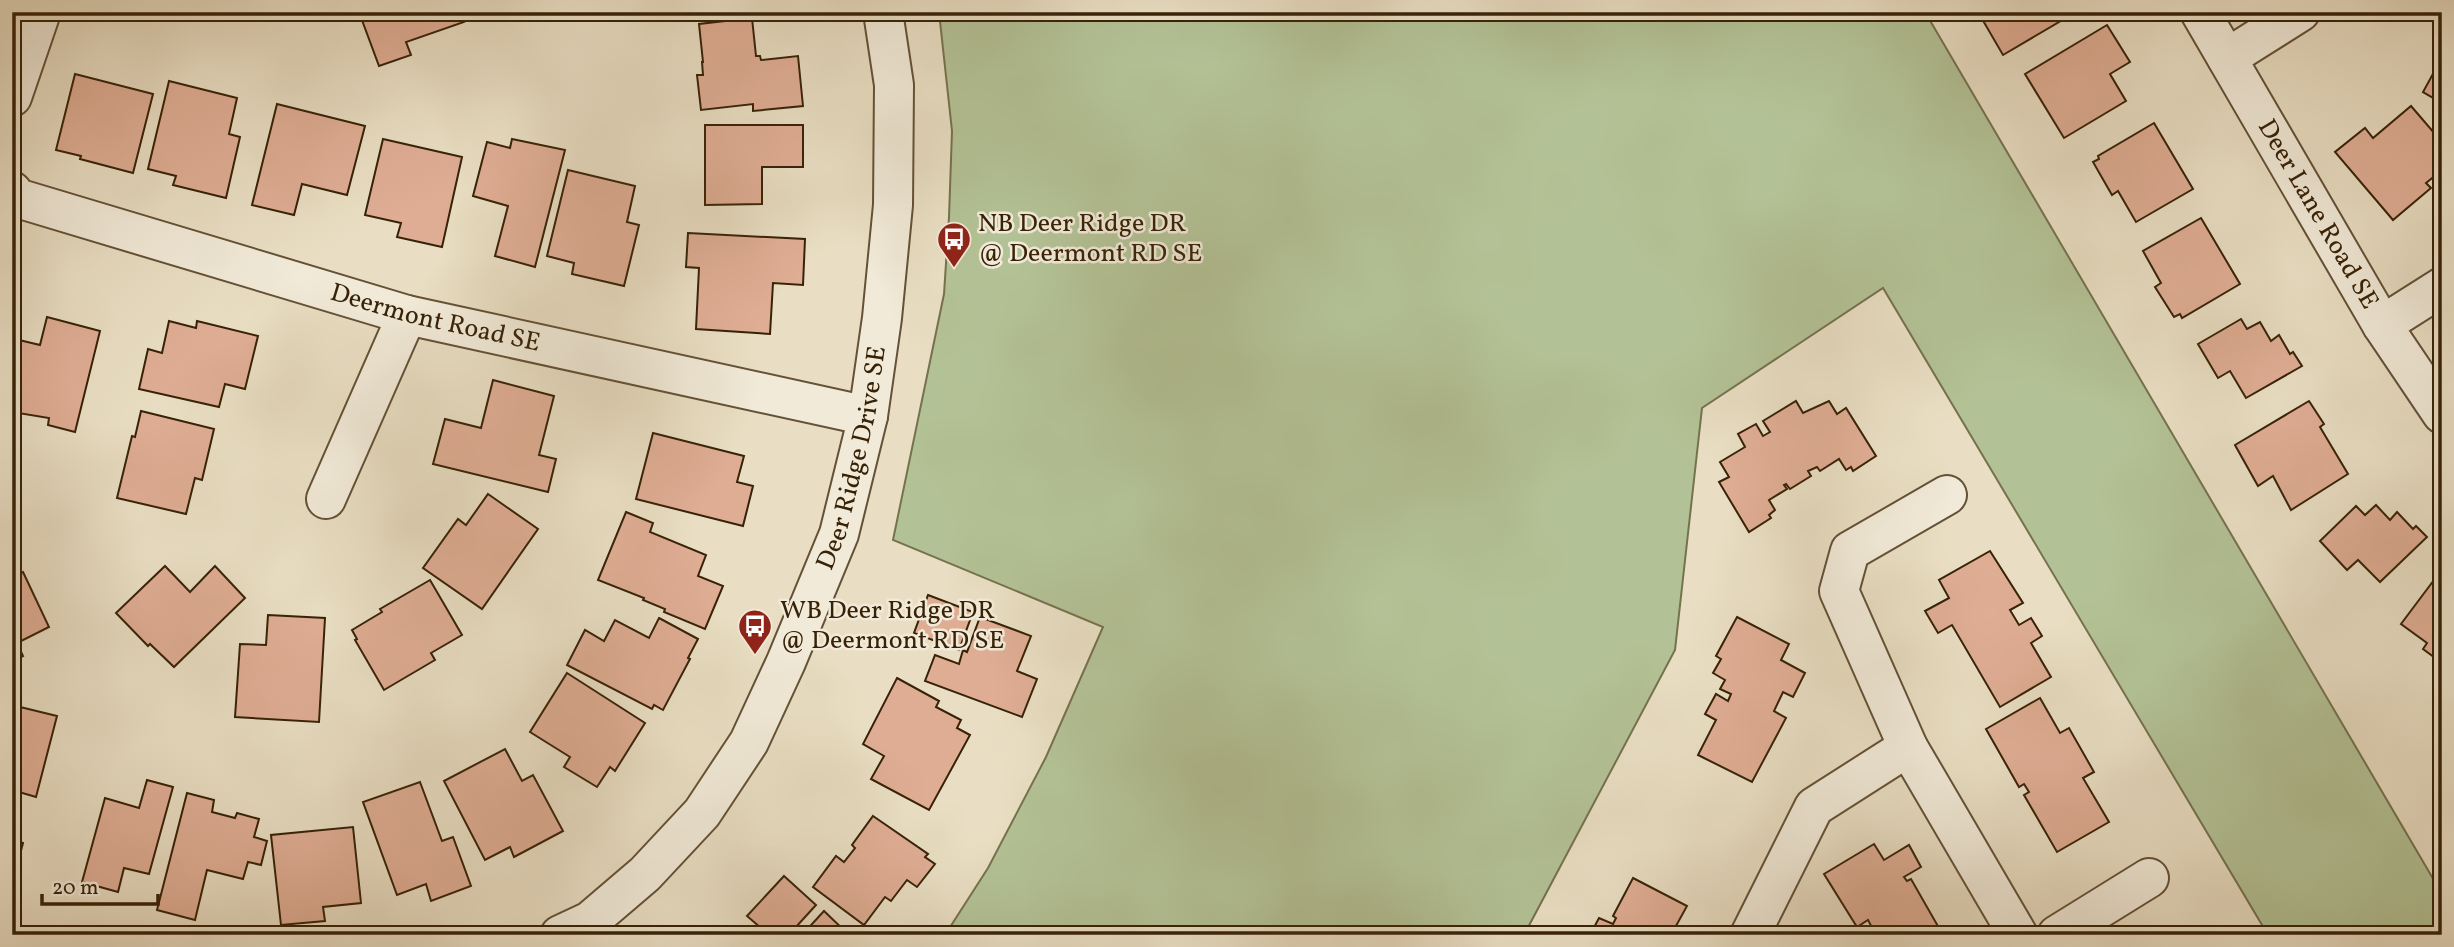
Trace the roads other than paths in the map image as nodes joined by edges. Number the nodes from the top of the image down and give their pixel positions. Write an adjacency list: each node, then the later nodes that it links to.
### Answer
1 (41, 12): 6 (street)
2 (883, 12): 12 (street, Deer Ridge Drive SE)
3 (2200, 12): 5 (street, Deer Lane Road SE)
4 (2300, 12): 5 (street)
5 (2227, 58): 10 (street, Deer Lane Road SE)
6 (12, 97)
7 (12, 191): 9 (street, Deermont Road SE)
8 (2442, 287): 10 (street)
9 (407, 315): 12 (street, Deermont Road SE); 14 (street)
10 (2382, 325): 11 (street, Deer Lane Road SE)
11 (2442, 414)
12 (868, 416): 17 (street, Deer Ridge Drive SE)
13 (1947, 495): 15 (street)
14 (326, 499)
15 (1908, 747): 18 (street); 19 (street)
16 (2149, 878): 20 (street)
17 (560, 935)
18 (1750, 935)
19 (2018, 935)
20 (2057, 935)

